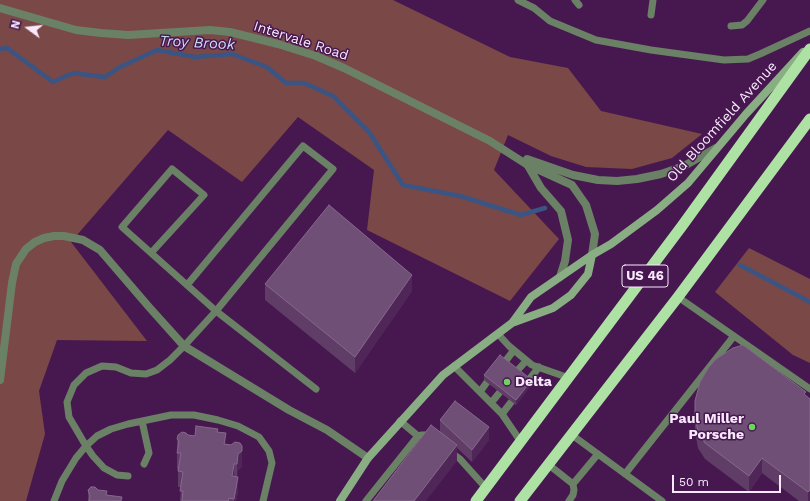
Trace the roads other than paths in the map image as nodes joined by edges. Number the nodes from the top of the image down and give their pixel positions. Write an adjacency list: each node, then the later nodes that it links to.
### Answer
1 (518, 0): 4 (lane)
2 (653, 0): 6 (lane)
3 (763, 0): 7 (lane)
4 (534, 4): 8 (lane)
5 (0, 8): 13 (street, Intervale Road)
6 (651, 15)
7 (731, 26)
8 (810, 31)
9 (810, 44): 12 (main road, Old Bloomfield Avenue)
10 (810, 49): 31 (highway, US 46)
11 (810, 119): 19 (highway, US 46)
12 (721, 144): 13 (street); 16 (main road, Old Bloomfield Avenue)
13 (508, 152): 14 (street, Intervale Road)
14 (526, 164): 16 (street, Intervale Road); 17 (street, Intervale Road)
15 (151, 253): 15 (lane); 18 (lane)
16 (592, 254): 17 (main road, Old Bloomfield Avenue); 21 (main road, Old Bloomfield Avenue)
17 (560, 278): 21 (main road, Old Bloomfield Avenue)
18 (186, 285): 20 (lane); 20 (lane)
19 (678, 297): 23 (lane); 44 (highway, US 46)
20 (216, 311): 24 (lane); 35 (lane)
21 (512, 323): 22 (main road, Old Bloomfield Avenue)
22 (498, 334): 25 (lane); 28 (main road, Old Bloomfield Avenue)
23 (734, 336): 36 (lane); 52 (lane)
24 (184, 346): 32 (street); 47 (lane); 49 (street)
25 (514, 350): 26 (lane); 27 (lane)
26 (526, 360): 29 (lane); 30 (lane)
27 (504, 363)
28 (454, 366): 37 (lane); 43 (main road, Old Bloomfield Avenue)
29 (539, 367): 31 (lane); 33 (lane)
30 (516, 372)
31 (569, 378): 46 (highway, US 46)
32 (0, 380)
33 (528, 381)
34 (487, 382): 37 (lane)
35 (316, 389)
36 (810, 389)
37 (480, 392): 40 (lane)
38 (500, 392): 40 (lane)
39 (512, 402): 41 (lane)
40 (491, 403): 41 (lane)
41 (502, 414): 46 (lane)
42 (142, 421): 47 (lane); 50 (lane); 57 (lane)
43 (400, 421): 45 (lane); 49 (main road, Old Bloomfield Avenue)
44 (572, 435): 48 (lane); 51 (highway, US 46)
45 (418, 436): 55 (lane); 59 (lane)
46 (521, 442): 55 (highway, US 46)
47 (86, 446): 53 (lane); 56 (lane)
48 (598, 454): 52 (lane); 54 (lane)
49 (368, 458): 58 (main road, Old Bloomfield Avenue)
50 (144, 464)
51 (549, 465): 54 (lane); 61 (highway, US 46)
52 (626, 474): 63 (lane)
53 (128, 476)
54 (573, 484): 62 (lane)
55 (486, 488): 60 (highway, US 46)
56 (54, 501)
57 (263, 501)
58 (340, 501)
59 (366, 501)
60 (476, 501)
61 (520, 501)
62 (569, 501)
63 (662, 501)

